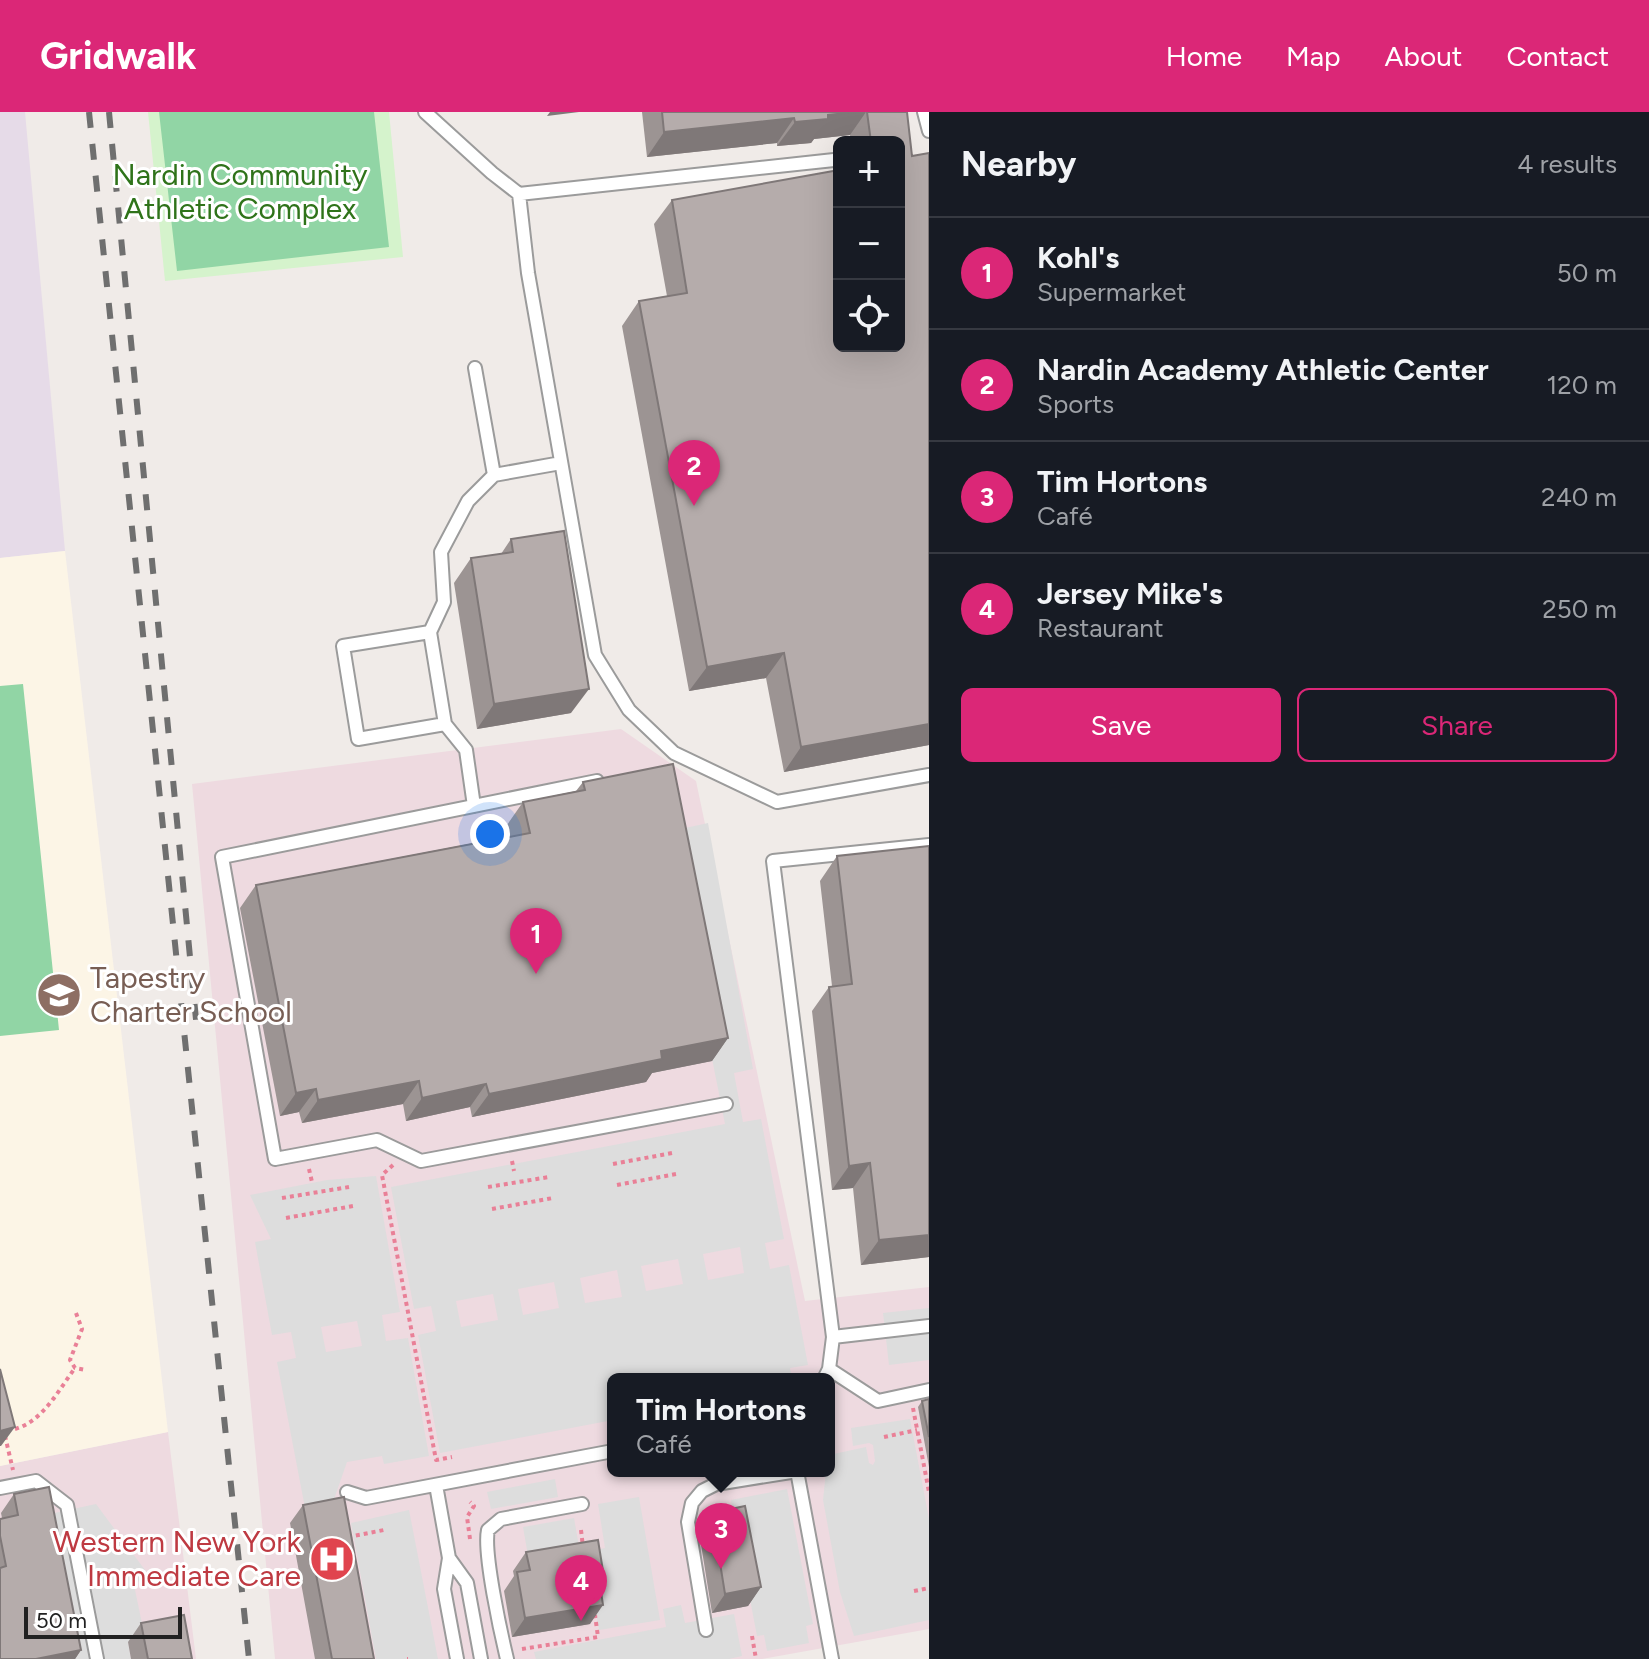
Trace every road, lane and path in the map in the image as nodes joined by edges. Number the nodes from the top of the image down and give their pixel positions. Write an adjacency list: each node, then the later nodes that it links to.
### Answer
1 (425, 112): 5 (lane)
2 (924, 112): 3 (lane)
3 (929, 131)
4 (833, 160): 5 (lane)
5 (519, 194): 7 (lane)
6 (475, 368): 8 (lane)
7 (561, 463): 8 (lane); 11 (lane)
8 (494, 475): 9 (lane)
9 (430, 632): 10 (lane); 10 (lane)
10 (445, 724): 15 (lane)
11 (674, 753): 12 (lane); 13 (lane)
12 (666, 767)
13 (929, 775)
14 (607, 779): 15 (lane)
15 (474, 806): 17 (lane)
16 (929, 845): 37 (lane)
17 (726, 1104)
18 (672, 1153): 20 (path)
19 (512, 1161): 23 (path)
20 (613, 1164)
21 (393, 1165): 49 (path)
22 (309, 1168): 26 (path)
23 (514, 1171)
24 (676, 1174): 27 (path)
25 (549, 1177): 29 (path)
26 (312, 1182)
27 (617, 1185)
28 (349, 1187): 30 (path)
29 (488, 1187)
30 (282, 1198)
31 (553, 1198): 33 (path)
32 (353, 1206): 34 (path)
33 (492, 1209)
34 (286, 1218)
35 (76, 1313): 38 (path)
36 (929, 1326): 37 (lane)
37 (833, 1337): 40 (lane)
38 (75, 1368): 39 (path); 44 (path)
39 (86, 1370)
40 (826, 1373)
41 (835, 1379): 42 (lane)
42 (929, 1390)
43 (913, 1406): 45 (path)
44 (15, 1429)
45 (917, 1430): 47 (path); 56 (path)
46 (4, 1433): 50 (path)
47 (884, 1437)
48 (607, 1452): 53 (lane)
49 (452, 1457)
50 (11, 1463)
51 (760, 1477): 66 (lane)
52 (798, 1477): 73 (lane)
53 (436, 1485): 55 (lane); 62 (lane)
54 (0, 1488): 69 (lane)
55 (347, 1492)
56 (929, 1492)
57 (582, 1504): 68 (lane)
58 (343, 1526): 59 (path)
59 (384, 1530)
60 (581, 1530): 61 (path)
61 (585, 1554)
62 (449, 1558): 70 (lane); 71 (lane)
63 (929, 1588): 64 (path)
64 (914, 1591)
65 (594, 1609): 68 (path)
66 (706, 1630)
67 (752, 1636): 72 (path)
68 (512, 1654)
69 (97, 1659)
70 (457, 1659)
71 (481, 1659)
72 (756, 1659)
73 (832, 1659)

